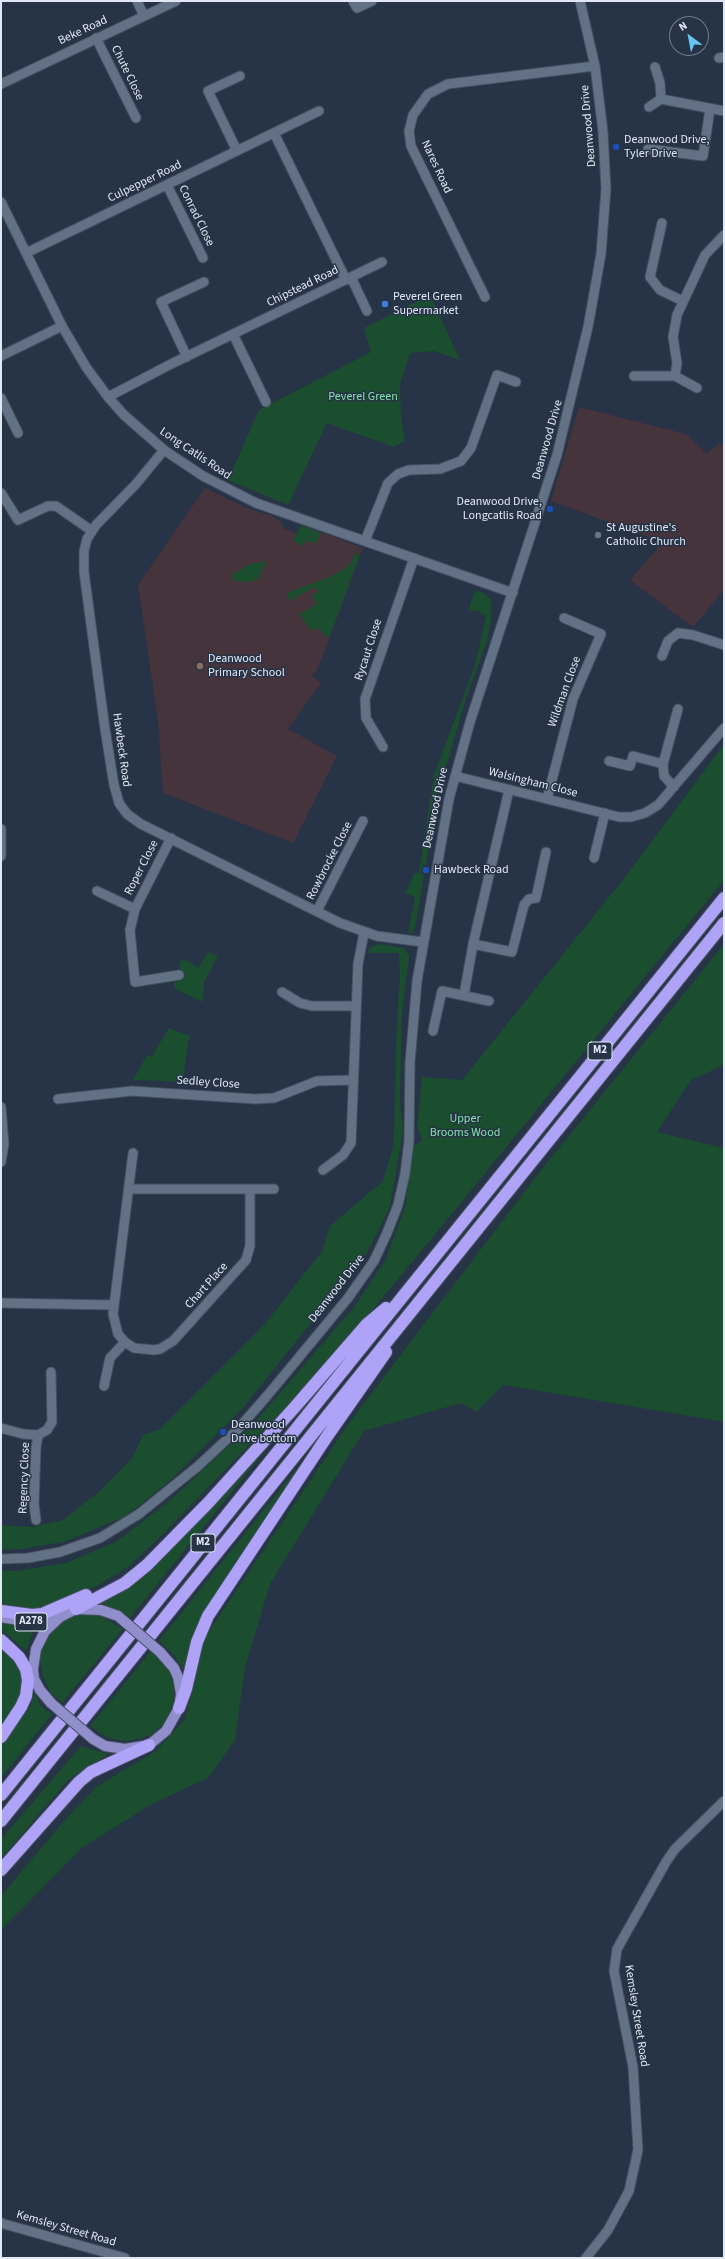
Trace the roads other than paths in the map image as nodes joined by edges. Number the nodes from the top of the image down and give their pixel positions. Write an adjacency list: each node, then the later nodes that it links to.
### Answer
1 (137, 1): 6 (street)
2 (176, 1): 6 (street, Beke Road)
3 (353, 1): 4 (street)
4 (372, 1)
5 (580, 1): 8 (street, Deanwood Drive)
6 (144, 16): 7 (street, Beke Road)
7 (96, 38): 11 (street, Beke Road); 17 (street, Chute Close)
8 (595, 66): 30 (street, Nares Road); 50 (street, Deanwood Drive)
9 (655, 67): 12 (street)
10 (240, 76): 20 (street)
11 (1, 84)
12 (661, 99): 13 (street); 14 (street)
13 (649, 107)
14 (710, 110): 16 (street); 19 (street)
15 (319, 111): 18 (street, Culpepper Road)
16 (724, 111)
17 (136, 118)
18 (274, 133): 20 (street, Culpepper Road); 28 (street)
19 (648, 149)
20 (237, 151): 21 (street, Culpepper Road)
21 (167, 185): 25 (street, Culpepper Road); 26 (street, Conrad Close)
22 (1, 202): 25 (street, Long Catlis Road)
23 (662, 222): 31 (street)
24 (722, 240): 31 (street)
25 (26, 253): 33 (street, Long Catlis Road)
26 (203, 258)
27 (382, 262): 28 (street, Chipstead Road)
28 (348, 278): 32 (street); 34 (street, Chipstead Road)
29 (204, 282): 36 (street)
30 (485, 297)
31 (683, 301): 38 (street)
32 (367, 311)
33 (62, 326): 35 (street); 41 (street, Long Catlis Road)
34 (233, 334): 36 (street, Chipstead Road); 43 (street)
35 (1, 356)
36 (187, 357): 41 (street, Chipstead Road)
37 (634, 376): 38 (street)
38 (676, 376): 40 (street)
39 (516, 382): 48 (street)
40 (697, 388)
41 (108, 397): 45 (street, Long Catlis Road)
42 (1, 398): 44 (street)
43 (266, 402)
44 (18, 433)
45 (164, 450): 47 (street, Hawbeck Road); 48 (street, Long Catlis Road)
46 (1, 493): 47 (street)
47 (92, 531): 66 (street, Hawbeck Road)
48 (365, 541): 49 (street, Long Catlis Road)
49 (414, 558): 50 (street, Long Catlis Road); 56 (street, Rycaut Close)
50 (513, 593): 59 (street, Deanwood Drive)
51 (564, 618): 62 (street, Wildman Close)
52 (724, 645): 53 (street)
53 (662, 656)
54 (678, 709): 58 (street)
55 (724, 728): 60 (street, Walsingham Close)
56 (383, 747)
57 (609, 761): 58 (street)
58 (663, 764): 60 (street)
59 (454, 776): 61 (street, Walsingham Close); 76 (street, Deanwood Drive)
60 (674, 787): 63 (street, Walsingham Close)
61 (509, 790): 62 (street, Walsingham Close); 77 (street)
62 (547, 799): 63 (street, Walsingham Close)
63 (605, 813): 69 (street)
64 (364, 821): 73 (street, Rowbrocke Close)
65 (1, 829): 68 (street)
66 (171, 838): 72 (street, Roper Close); 73 (street, Hawbeck Road)
67 (546, 852): 77 (street)
68 (1, 856)
69 (594, 858)
70 (97, 891): 72 (street, Roper Close)
71 (724, 898): 94 (highway, M2)
72 (135, 909): 78 (street, Roper Close)
73 (318, 911): 75 (street, Hawbeck Road)
74 (724, 923): 97 (highway, M2)
75 (364, 933): 76 (street, Hawbeck Road); 82 (street)
76 (423, 942): 105 (street, Deanwood Drive)
77 (473, 944): 80 (street)
78 (179, 975)
79 (282, 992): 82 (street)
80 (464, 995): 81 (street); 83 (street)
81 (490, 1001)
82 (355, 1006): 84 (street)
83 (433, 1031)
84 (353, 1080): 85 (street, Sedley Close); 90 (street)
85 (58, 1099)
86 (1, 1107): 87 (street)
87 (2, 1144): 89 (street)
88 (132, 1153): 91 (street)
89 (1, 1162)
90 (323, 1170)
91 (129, 1189): 93 (street); 96 (street)
92 (274, 1189): 93 (street)
93 (250, 1190): 98 (street, Chart Place)
94 (406, 1292): 104 (highway, M2); 117 (highway, M2)
95 (1, 1303): 96 (street)
96 (113, 1305): 98 (street)
97 (394, 1332): 113 (highway, M2); 119 (highway, M2)
98 (125, 1342): 100 (street)
99 (51, 1372): 102 (street, Regency Close)
100 (104, 1386)
101 (1, 1428): 102 (street, Regency Close)
102 (38, 1435): 103 (street, Regency Close)
103 (36, 1520)
104 (173, 1538): 106 (highway, M2); 107 (highway, M2)
105 (1, 1559)
106 (76, 1609): 109 (main road); 113 (main road, bridge)
107 (1, 1611)
108 (1, 1617): 109 (main road, A278)
109 (60, 1617): 112 (main road)
110 (1, 1637): 112 (main road, A278)
111 (1, 1640): 114 (highway)
112 (34, 1674): 114 (highway); 116 (main road, bridge)
113 (179, 1708): 116 (main road)
114 (13, 1720): 115 (highway)
115 (1, 1737)
116 (149, 1745): 120 (highway)
117 (1, 1795)
118 (724, 1801): 123 (street, Kemsley Street Road)
119 (1, 1821)
120 (1, 1870)
121 (1, 2223): 122 (street, Kemsley Street Road)
122 (125, 2258)
123 (586, 2258)

